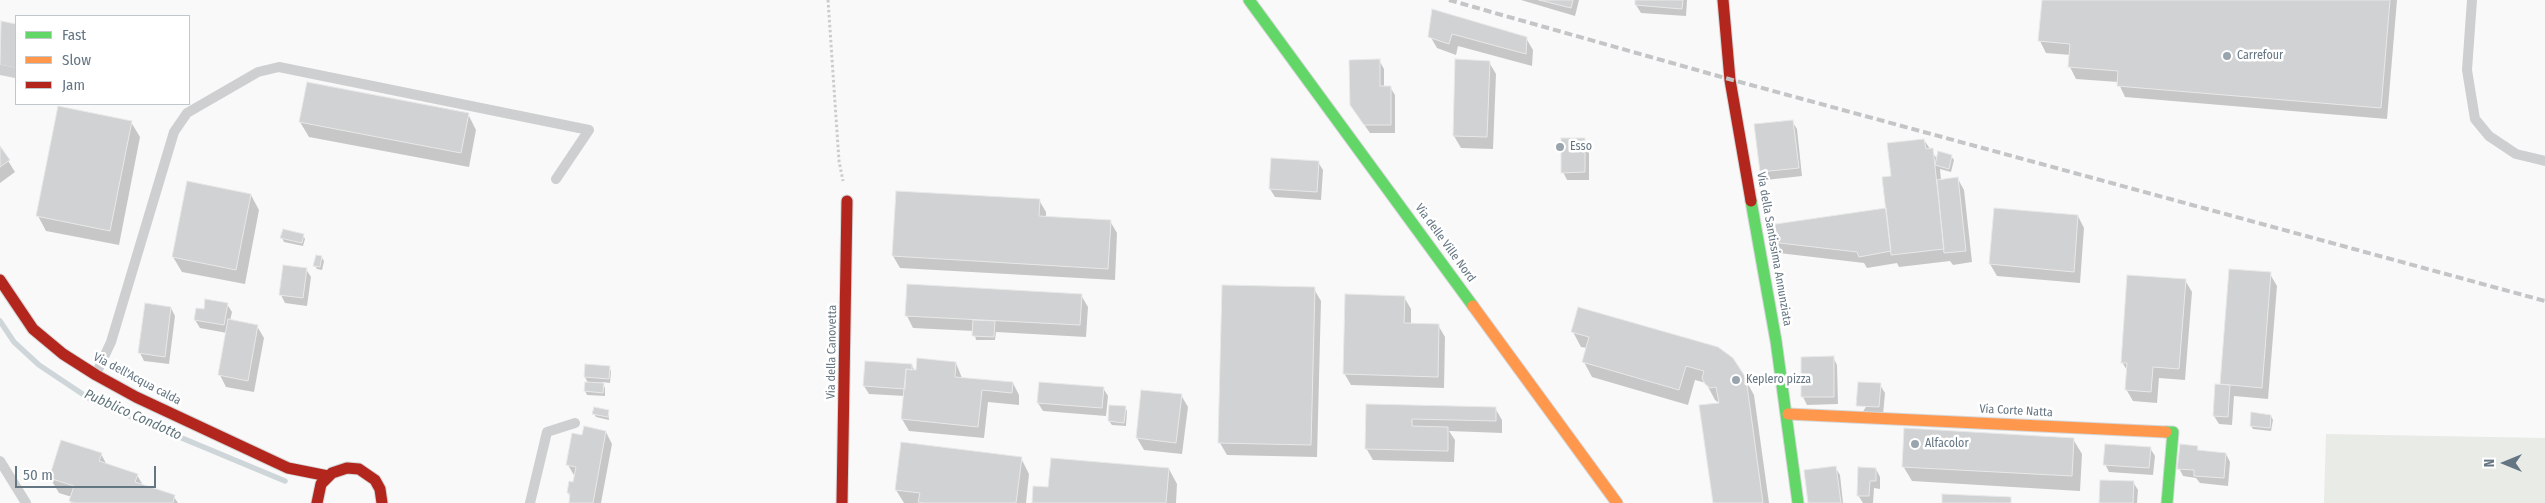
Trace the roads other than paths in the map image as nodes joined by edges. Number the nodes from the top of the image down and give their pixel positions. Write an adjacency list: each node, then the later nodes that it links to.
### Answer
1 (1248, 0): 22 (street, Via delle Ville Nord)
2 (1723, 0): 11 (street, Via della Santissima Annunziata)
3 (2472, 0): 6 (lane)
4 (0, 70): 5 (lane)
5 (15, 73)
6 (2545, 161)
7 (556, 179): 10 (lane)
8 (847, 201): 21 (street, Via della Canovetta)
9 (0, 280): 10 (street, Via dell'Acqua calda)
10 (96, 375): 14 (street, Via dell'Acqua calda)
11 (1788, 414): 23 (street, Via della Santissima Annunziata); 24 (street, Via Corte Natta)
12 (575, 423): 20 (lane)
13 (0, 461): 19 (lane)
14 (288, 468): 15 (street, Via dell'Acqua calda); 16 (street, Via dell'Acqua calda)
15 (328, 476): 17 (street); 18 (street)
16 (299, 482)
17 (314, 501)
18 (384, 502)
19 (26, 503)
20 (530, 503)
21 (842, 503)
22 (1617, 503)
23 (1798, 503)
24 (2167, 503)

